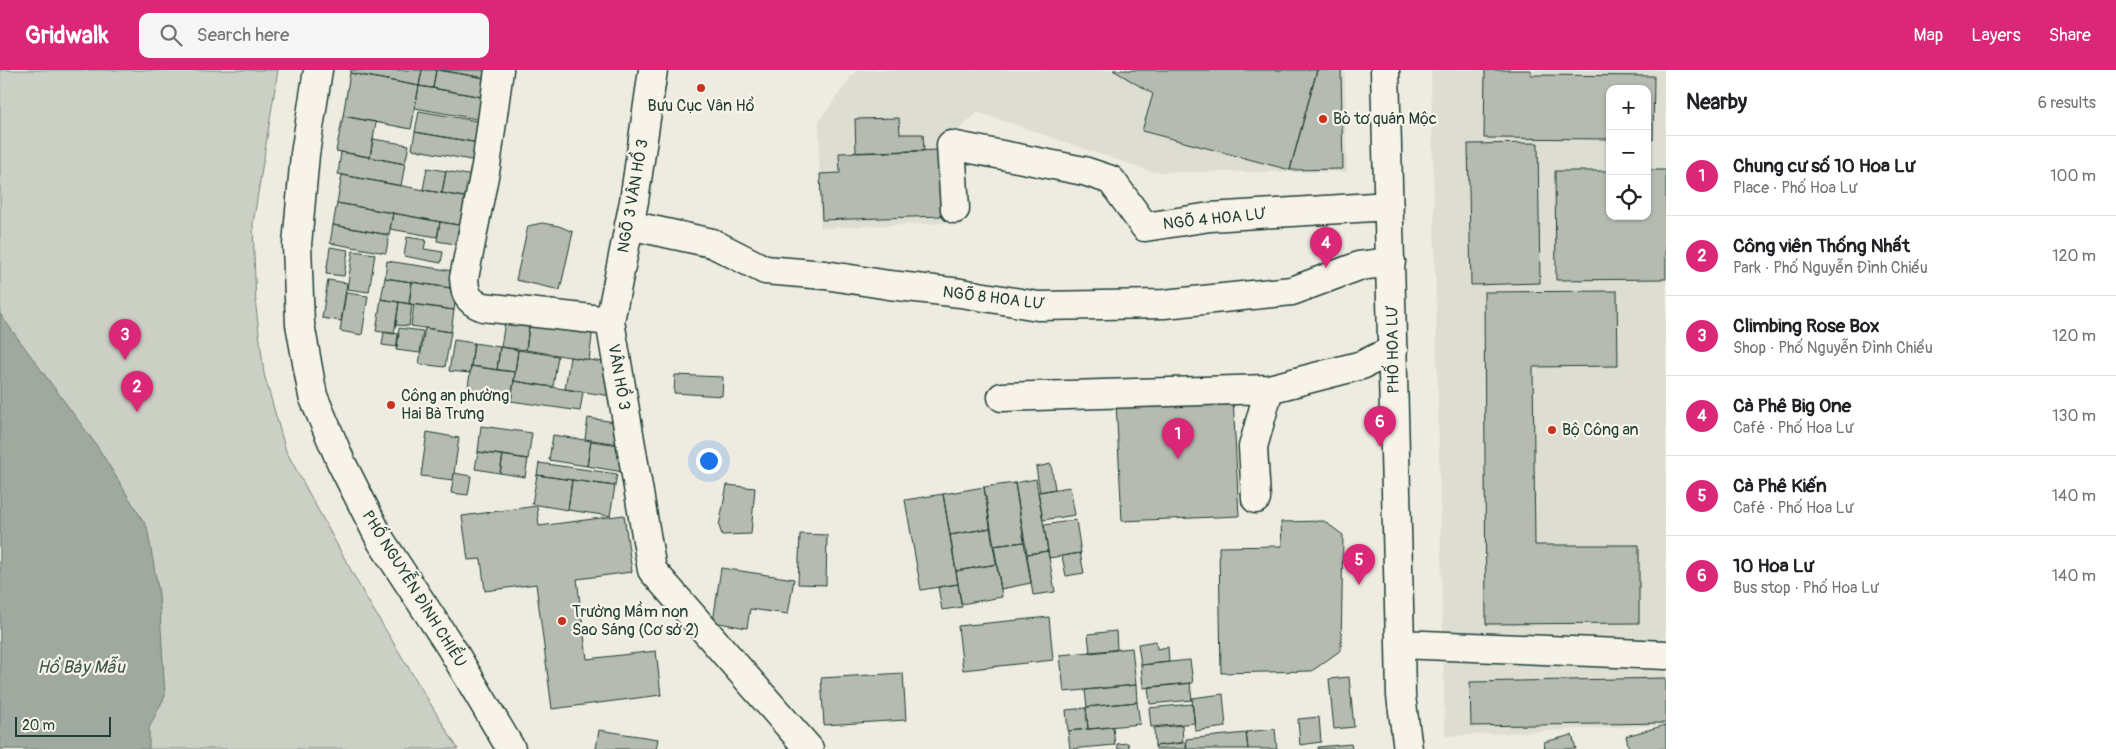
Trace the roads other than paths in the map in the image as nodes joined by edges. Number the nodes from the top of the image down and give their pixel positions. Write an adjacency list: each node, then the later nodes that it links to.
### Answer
1 (318, 70): 16 (street, PHỐ NGUYỄN ĐÌNH CHIỂU)
2 (499, 70): 9 (street, VÂN HỒ 3)
3 (653, 70): 7 (street, NGÕ 3 VÂN HỒ 3)
4 (1385, 70): 5 (street, PHỐ HOA LƯ)
5 (1389, 206): 6 (street, NGÕ 4 HOA LƯ); 8 (street, PHỐ HOA LƯ)
6 (955, 209)
7 (629, 225): 8 (street, NGÕ 8 HOA LƯ); 9 (street, NGÕ 3 VÂN HỒ 3)
8 (1391, 262): 10 (street, PHỐ HOA LƯ)
9 (610, 321): 17 (street, VÂN HỒ 3)
10 (1393, 350): 11 (street); 14 (street, PHỐ HOA LƯ)
11 (1269, 389): 12 (street); 13 (street)
12 (1002, 397)
13 (1256, 499)
14 (1400, 644): 15 (street); 18 (street, PHỐ HOA LƯ)
15 (1666, 655)
16 (511, 749)
17 (809, 749)
18 (1408, 749)

